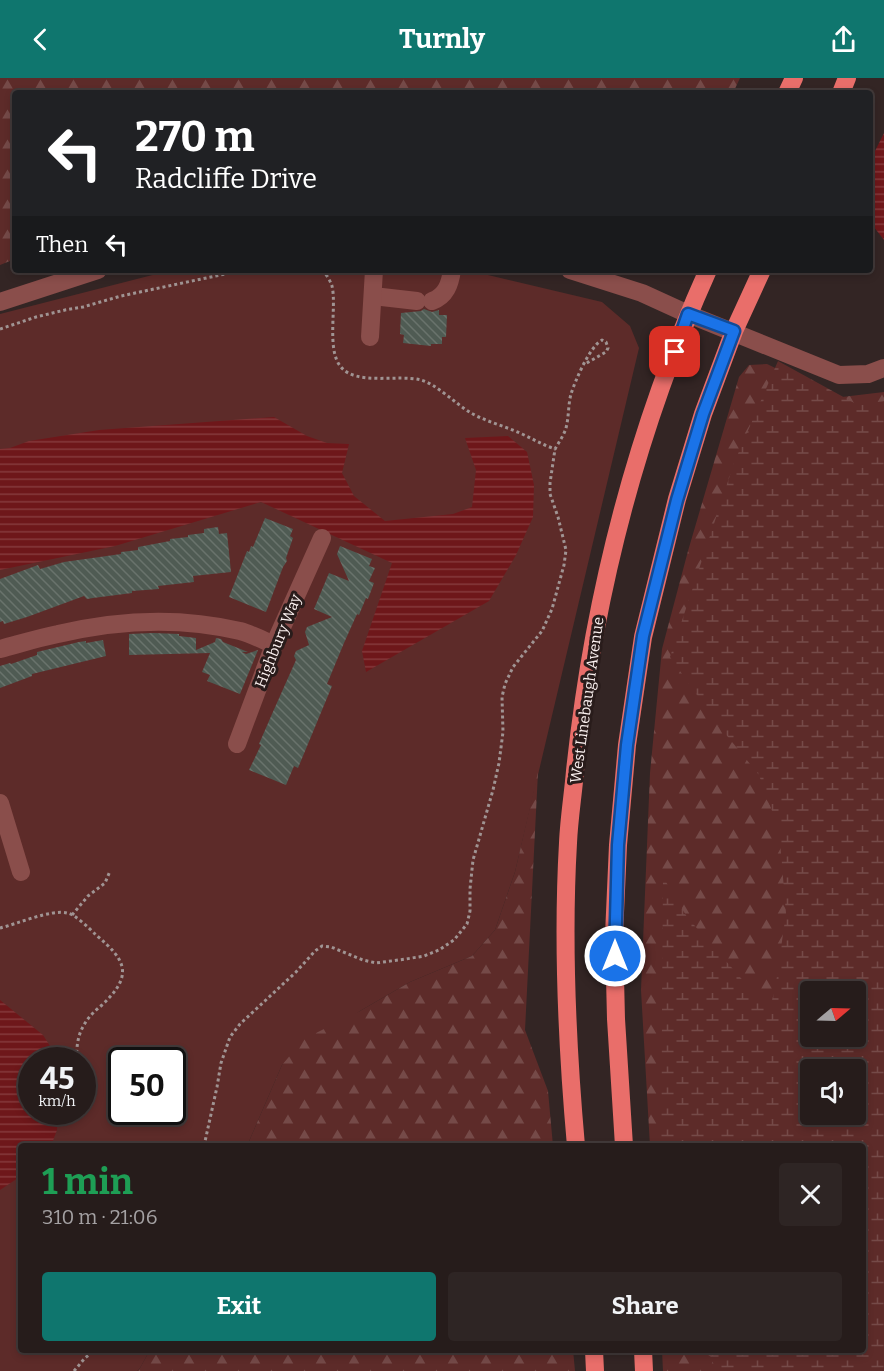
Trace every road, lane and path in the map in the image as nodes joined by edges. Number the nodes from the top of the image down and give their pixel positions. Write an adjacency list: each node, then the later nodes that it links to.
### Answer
1 (89, 273): 10 (street)
2 (230, 273): 12 (path)
3 (324, 273): 17 (path)
4 (374, 273): 9 (street)
5 (451, 273): 9 (street)
6 (579, 273): 11 (street)
7 (707, 273): 11 (main road, West Linebaugh Avenue)
8 (761, 273): 13 (main road)
9 (373, 296): 14 (street)
10 (0, 302)
11 (688, 314): 13 (street); 29 (main road, West Linebaugh Avenue)
12 (0, 329)
13 (734, 331): 16 (street); 30 (main road)
14 (370, 338)
15 (585, 364): 15 (path); 17 (path)
16 (884, 368)
17 (555, 449): 28 (path)
18 (322, 538): 19 (street, Highbury Way)
19 (274, 645): 20 (street); 21 (street, Highbury Way)
20 (0, 649)
21 (237, 744)
22 (0, 803): 24 (street)
23 (110, 871): 25 (path)
24 (21, 872)
25 (72, 915): 26 (path); 27 (path)
26 (0, 928)
27 (77, 1047)
28 (205, 1143)
29 (576, 1143)
30 (624, 1143)
31 (91, 1353): 34 (path)
32 (594, 1353): 35 (main road)
33 (643, 1353): 36 (main road)
34 (74, 1371)
35 (596, 1371)
36 (645, 1371)

